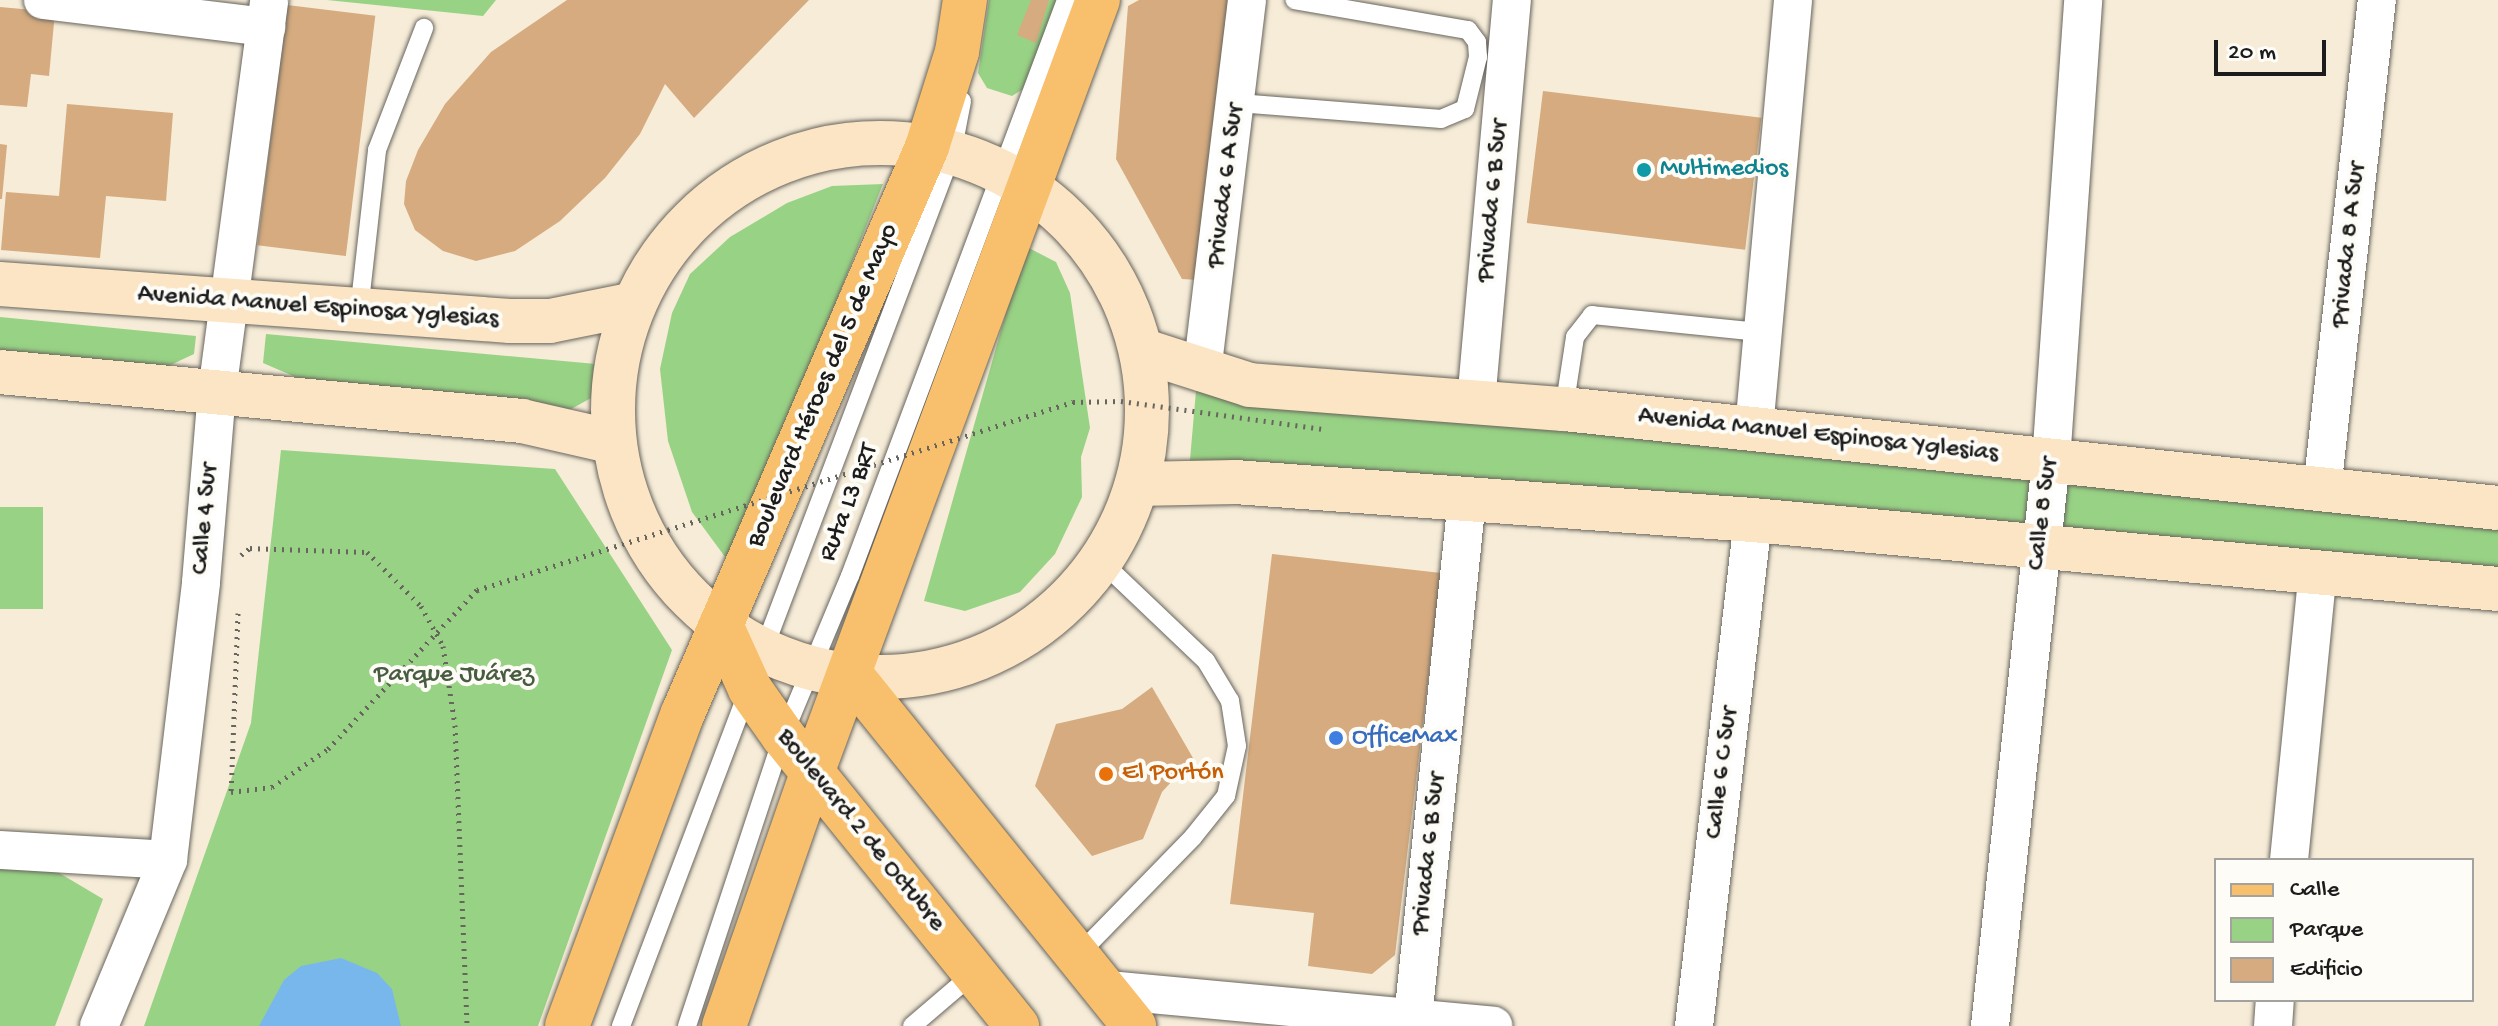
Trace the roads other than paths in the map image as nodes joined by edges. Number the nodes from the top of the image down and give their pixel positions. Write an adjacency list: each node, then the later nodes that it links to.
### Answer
1 (43, 0): 12 (street)
2 (965, 0): 15 (main road, Boulevard Héroes del 5 de Mayo)
3 (981, 0): 15 (lane)
4 (1066, 0): 16 (lane)
5 (1098, 0): 16 (main road)
6 (1247, 0): 14 (street, Privada 6 A Sur)
7 (1295, 0): 14 (lane)
8 (1512, 0): 26 (street, Privada 6 B Sur)
9 (1793, 0): 21 (street)
10 (2083, 0): 30 (street, Calle 8 Sur)
11 (2377, 0): 32 (street, Privada 8 A Sur)
12 (267, 13): 18 (street, Calle 4 Sur)
13 (424, 28): 20 (lane)
14 (1238, 103): 24 (street, Privada 6 A Sur)
15 (939, 150): 16 (main road); 19 (main road); 40 (main road, Boulevard Héroes del 5 de Mayo); 41 (lane)
16 (1015, 179): 22 (main road); 42 (main road)
17 (0, 284): 18 (main road, Avenida Manuel Espinosa Yglesias)
18 (228, 304): 20 (main road, Avenida Manuel Espinosa Yglesias); 25 (street, Calle 4 Sur)
19 (634, 304): 20 (main road, Avenida Manuel Espinosa Yglesias); 29 (main road)
20 (359, 311)
21 (1760, 332): 27 (lane); 28 (street)
22 (1141, 350): 24 (main road, Avenida Manuel Espinosa Yglesias); 31 (main road)
23 (0, 372): 25 (main road)
24 (1202, 372): 26 (main road, Avenida Manuel Espinosa Yglesias)
25 (217, 392): 29 (main road); 47 (street, Calle 4 Sur)
26 (1476, 402): 27 (main road, Avenida Manuel Espinosa Yglesias)
27 (1564, 409): 28 (main road, Avenida Manuel Espinosa Yglesias)
28 (1754, 429): 30 (main road, Avenida Manuel Espinosa Yglesias)
29 (614, 442): 40 (main road)
30 (2051, 461): 32 (main road, Avenida Manuel Espinosa Yglesias); 36 (street, Calle 8 Sur)
31 (1137, 484): 33 (main road); 37 (main road)
32 (2322, 489): 34 (main road, Avenida Manuel Espinosa Yglesias)
33 (1467, 499): 35 (main road); 52 (street, Privada 6 B Sur)
34 (2498, 508)
35 (1753, 520): 36 (main road); 62 (street, Calle 6 C Sur)
36 (2040, 546): 38 (main road); 63 (street, Calle 8 Sur)
37 (1101, 561): 42 (main road); 48 (lane)
38 (2318, 571): 39 (main road); 46 (street)
39 (2498, 589)
40 (721, 625): 41 (main road, Boulevard 2 de Octubre); 54 (main road, Boulevard Héroes del 5 de Mayo)
41 (755, 669): 42 (main road); 43 (main road, Boulevard 2 de Octubre); 55 (lane)
42 (831, 672): 43 (lane); 44 (main road); 48 (main road)
43 (783, 736): 44 (main road, Boulevard 2 de Octubre); 56 (lane)
44 (812, 773): 49 (main road, Boulevard 2 de Octubre); 57 (main road)
45 (0, 850): 47 (street)
46 (2289, 858)
47 (168, 860): 53 (street, Calle 4 Sur)
48 (1078, 955): 50 (main road)
49 (974, 973): 58 (lane); 59 (main road, Boulevard 2 de Octubre)
50 (1108, 990): 52 (street); 60 (main road)
51 (2275, 1002): 64 (street)
52 (1413, 1018): 61 (street)
53 (99, 1026)
54 (567, 1026)
55 (621, 1026)
56 (687, 1026)
57 (724, 1026)
58 (912, 1026)
59 (1017, 1026)
60 (1134, 1026)
61 (1493, 1026)
62 (1694, 1026)
63 (1990, 1026)
64 (2273, 1026)

